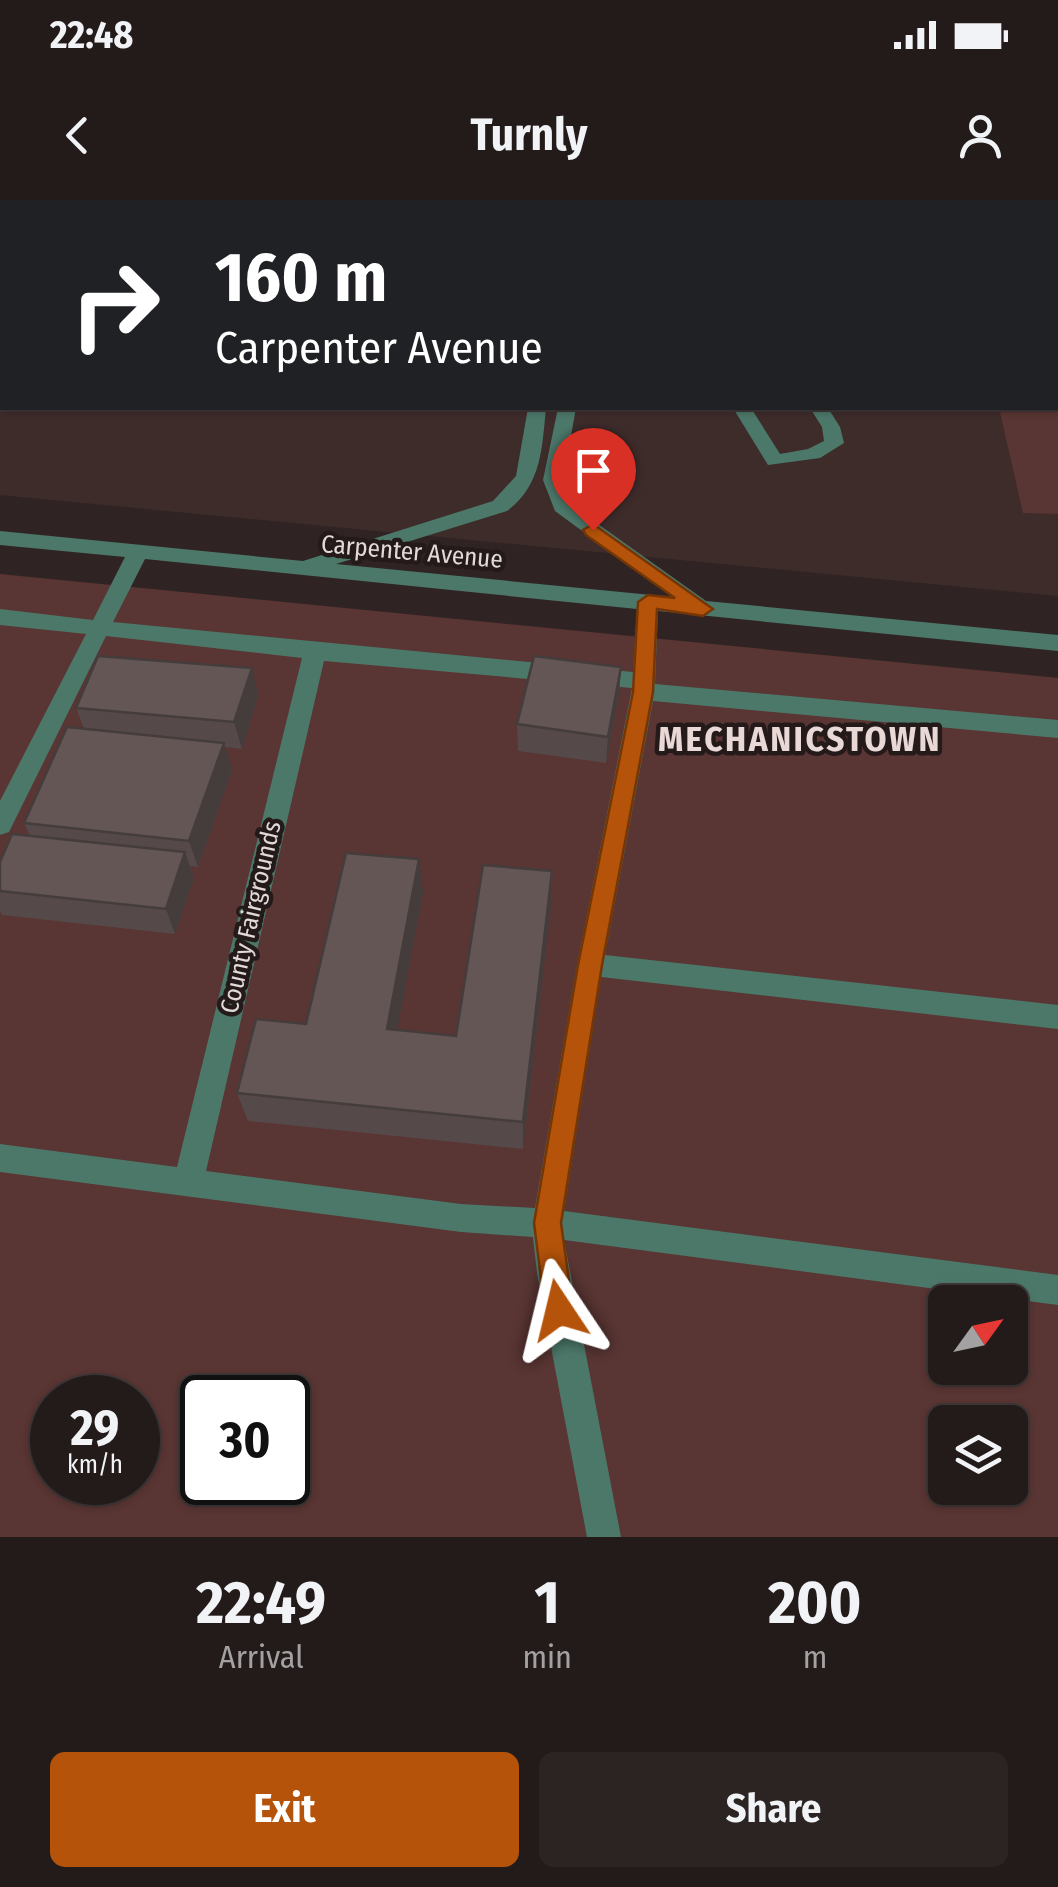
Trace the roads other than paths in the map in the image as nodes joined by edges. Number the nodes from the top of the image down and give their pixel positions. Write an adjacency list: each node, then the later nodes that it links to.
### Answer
1 (537, 410): 5 (street)
2 (568, 410): 6 (street)
3 (743, 410): 4 (street)
4 (820, 410)
5 (526, 480): 6 (street); 9 (street)
6 (554, 487): 11 (street)
7 (0, 538): 8 (street, Carpenter Avenue)
8 (138, 552): 9 (street, Carpenter Avenue); 13 (street)
9 (301, 568): 10 (street, Carpenter Avenue)
10 (648, 602): 11 (street, Carpenter Avenue); 16 (street)
11 (703, 609): 14 (street, Carpenter Avenue)
12 (0, 616): 13 (street)
13 (101, 627): 15 (street); 18 (street)
14 (1058, 643)
15 (315, 652): 16 (street); 22 (street, County Fairgrounds)
16 (643, 687): 17 (street); 19 (street)
17 (1058, 729)
18 (0, 825)
19 (590, 965): 20 (street); 23 (street)
20 (1058, 1016)
21 (0, 1158): 22 (street)
22 (188, 1183): 23 (street)
23 (548, 1223): 24 (street); 25 (street)
24 (1058, 1290)
25 (604, 1537)

